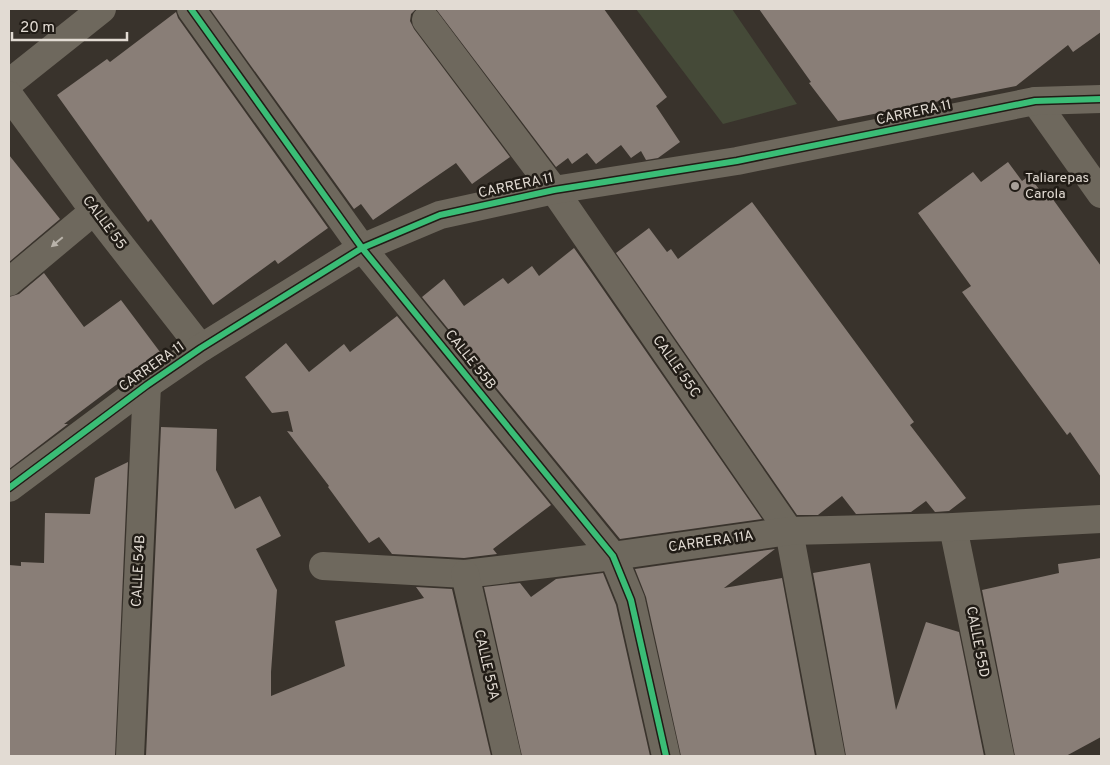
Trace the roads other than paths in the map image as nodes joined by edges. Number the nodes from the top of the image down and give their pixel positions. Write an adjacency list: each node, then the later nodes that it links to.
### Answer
1 (102, 9): 4 (street)
2 (191, 9): 11 (street, CALLE 55B)
3 (426, 20): 8 (street, CALLE 55C)
4 (9, 83)
5 (9, 95): 10 (street, CALLE 55)
6 (1101, 100): 7 (street, CARRERA 11)
7 (1035, 101): 8 (street, CARRERA 11); 9 (street)
8 (554, 190): 11 (street, CARRERA 11); 18 (street, CALLE 55C)
9 (1101, 194)
10 (94, 211): 12 (street, one-way to 12); 13 (street, CALLE 55)
11 (362, 248): 13 (street, CARRERA 11); 19 (street, CALLE 55B)
12 (9, 282)
13 (202, 348): 14 (street, CARRERA 11)
14 (147, 385): 15 (street, CARRERA 11); 22 (street, CALLE 54B)
15 (9, 488)
16 (1101, 518): 17 (street, CARRERA 11A)
17 (953, 527): 18 (street, CARRERA 11A); 26 (street, CALLE 55D)
18 (789, 531): 19 (street, CARRERA 11A); 25 (street, CALLE 55C)
19 (613, 556): 21 (street, CARRERA 11A); 24 (street, CALLE 55B)
20 (323, 566): 21 (street, CARRERA 11A)
21 (465, 574): 23 (street, CALLE 55A)
22 (130, 756)
23 (507, 756)
24 (666, 756)
25 (832, 756)
26 (1000, 756)

